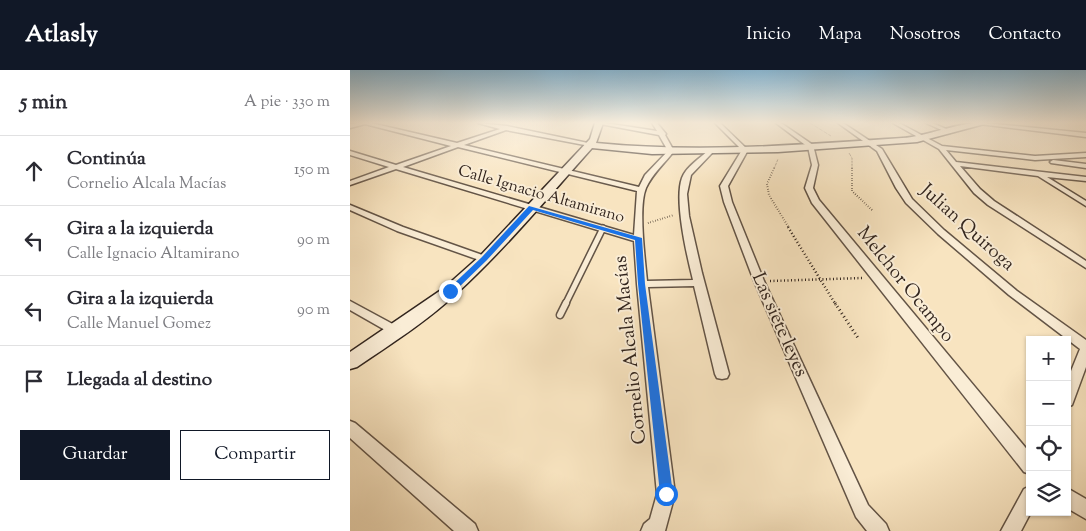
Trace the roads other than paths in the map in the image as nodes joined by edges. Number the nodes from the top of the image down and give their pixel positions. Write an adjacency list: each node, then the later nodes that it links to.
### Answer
1 (453, 145): 9 (street)
2 (463, 145): 9 (street)
3 (588, 145): 13 (street); 21 (street)
4 (668, 145): 13 (street)
5 (740, 145): 12 (street)
6 (850, 145): 10 (street)
7 (873, 145): 38 (street, Julian Quiroga)
8 (936, 145): 11 (street)
9 (459, 146): 20 (street); 21 (street)
10 (811, 146): 12 (street); 43 (street, Melchor Ocampo)
11 (941, 148): 17 (street); 18 (street)
12 (745, 150): 14 (street); 49 (street, Las siete leyes)
13 (671, 151): 14 (street); 25 (street)
14 (711, 151): 33 (street)
15 (350, 153): 20 (street, Calle Ignacio Altamirano)
16 (1086, 155): 17 (street)
17 (1035, 158): 19 (street)
18 (956, 164): 22 (street); 32 (street)
19 (1086, 166)
20 (396, 167): 24 (street); 28 (street, Calle Ignacio Altamirano)
21 (565, 171): 25 (street); 28 (street)
22 (1037, 174): 23 (street); 26 (street)
23 (1086, 179)
24 (350, 183)
25 (641, 190): 30 (street, Cornelio Alcala Macías)
26 (1086, 204)
27 (350, 207): 31 (street)
28 (531, 208): 29 (street, Calle Ignacio Altamirano); 31 (street)
29 (603, 228): 30 (street, Calle Ignacio Altamirano); 36 (lane)
30 (638, 232): 34 (street, Cornelio Alcala Macías)
31 (485, 259): 37 (street)
32 (1086, 265)
33 (700, 283): 34 (street); 40 (street)
34 (642, 284): 47 (street, Cornelio Alcala Macías)
35 (350, 305): 37 (street)
36 (560, 315)
37 (396, 332): 39 (street)
38 (1086, 348): 41 (street)
39 (350, 362)
40 (722, 374)
41 (1071, 390)
42 (350, 428): 48 (street)
43 (1026, 461)
44 (1071, 500): 46 (street)
45 (1026, 502): 50 (street)
46 (1086, 510)
47 (655, 528)
48 (468, 531)
49 (879, 531)
50 (1010, 531)

